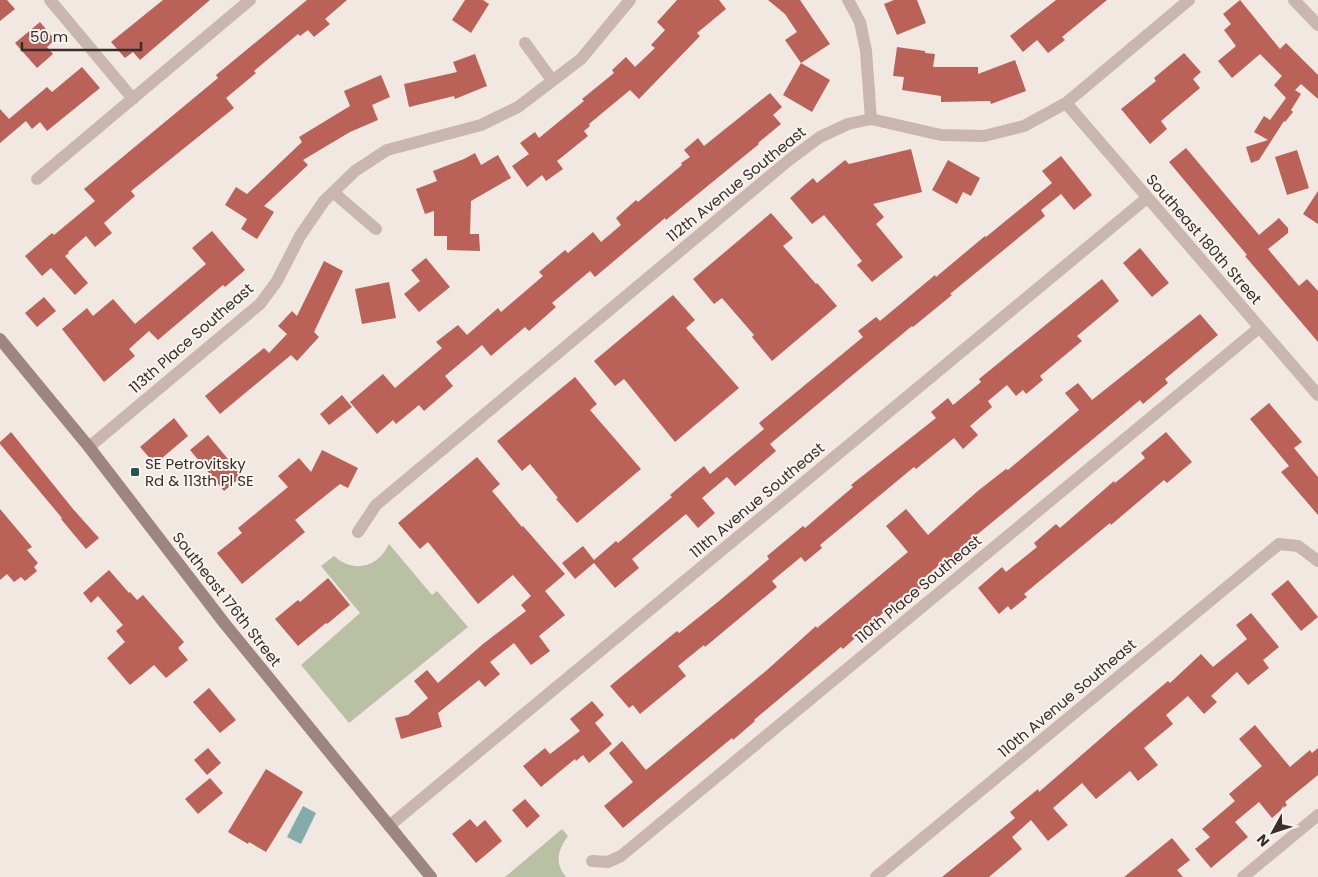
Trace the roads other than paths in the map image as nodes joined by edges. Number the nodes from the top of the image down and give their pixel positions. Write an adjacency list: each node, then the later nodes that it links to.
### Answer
1 (50, 0): 10 (street)
2 (250, 0): 10 (street)
3 (630, 0): 9 (street, 113th Place Southeast)
4 (848, 0): 12 (street)
5 (1189, 0): 11 (street, 112th Avenue Southeast)
6 (1294, 0): 7 (street)
7 (1318, 25)
8 (525, 43): 9 (street)
9 (552, 80): 14 (street, 113th Place Southeast)
10 (133, 99): 13 (street)
11 (1066, 103): 12 (street, 112th Avenue Southeast); 15 (street, Southeast 180th Street)
12 (871, 119): 21 (street, 112th Avenue Southeast)
13 (37, 179)
14 (333, 192): 16 (street); 20 (street, 113th Place Southeast)
15 (1147, 198): 17 (street, Southeast 180th Street); 24 (street, 111th Avenue Southeast)
16 (376, 229)
17 (1259, 328): 19 (street, Southeast 180th Street); 25 (street, 110th Place Southeast)
18 (0, 339): 20 (main road, Southeast 176th Street)
19 (1318, 395)
20 (89, 447): 24 (main road, Southeast 176th Street)
21 (358, 532)
22 (1318, 561): 27 (street, 110th Avenue Southeast)
23 (1318, 815): 28 (street)
24 (389, 826): 26 (main road, Southeast 176th Street)
25 (592, 861)
26 (431, 877)
27 (876, 877)
28 (1243, 877)

